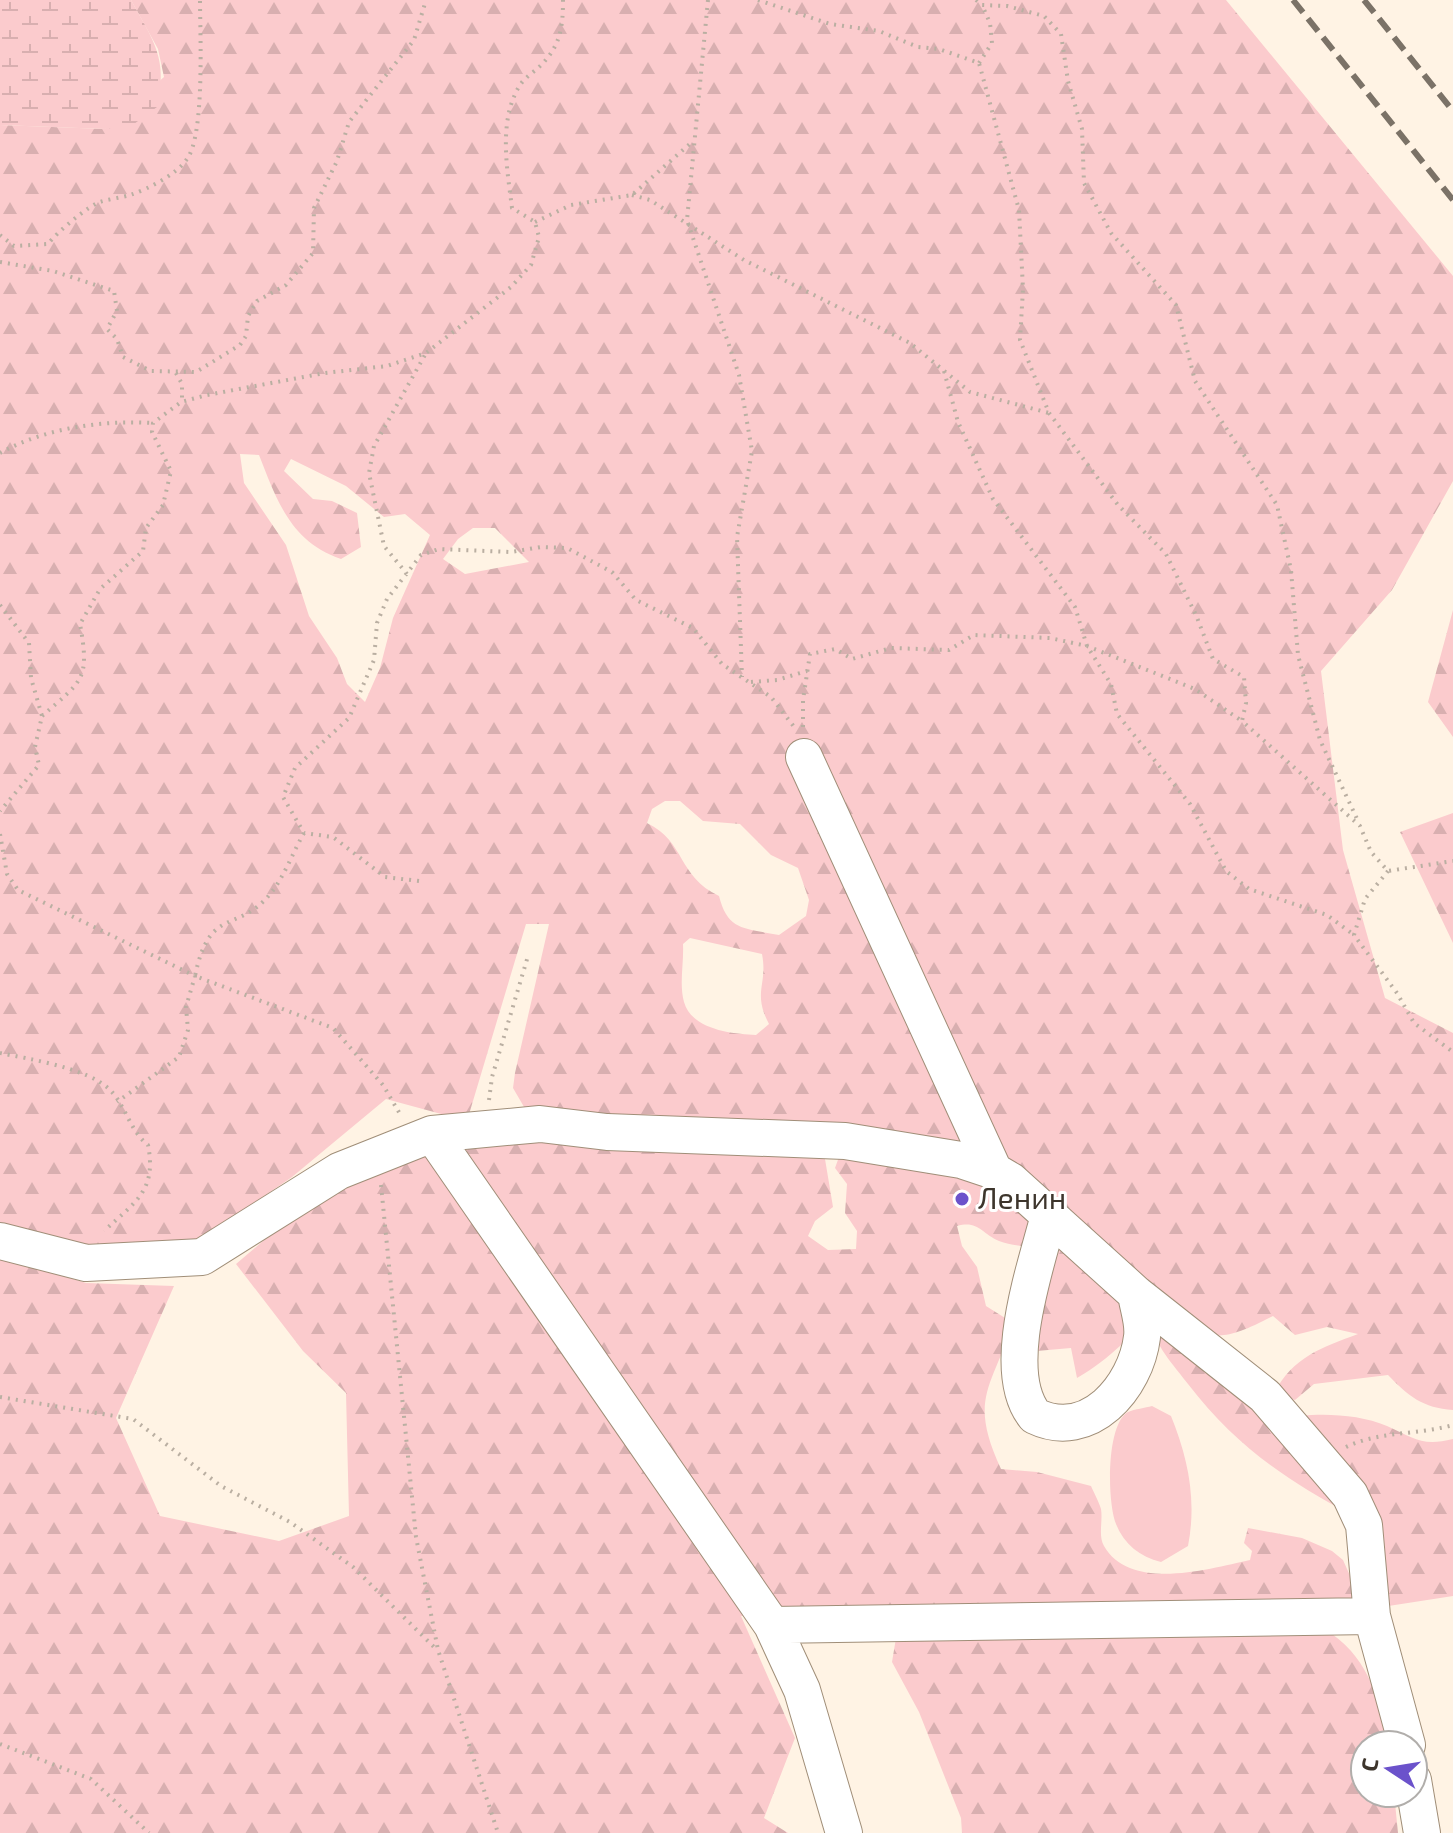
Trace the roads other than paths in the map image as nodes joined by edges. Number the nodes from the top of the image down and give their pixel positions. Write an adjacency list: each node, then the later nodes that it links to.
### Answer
1 (804, 757): 3 (street)
2 (422, 1138): 3 (street); 5 (street); 8 (street)
3 (994, 1171): 4 (street)
4 (1048, 1219): 6 (street); 6 (street)
5 (0, 1241)
6 (1136, 1294): 7 (street)
7 (1372, 1616): 8 (street); 9 (street)
8 (772, 1625): 11 (street)
9 (1403, 1729)
10 (1418, 1809): 12 (street)
11 (844, 1833)
12 (1422, 1833)

